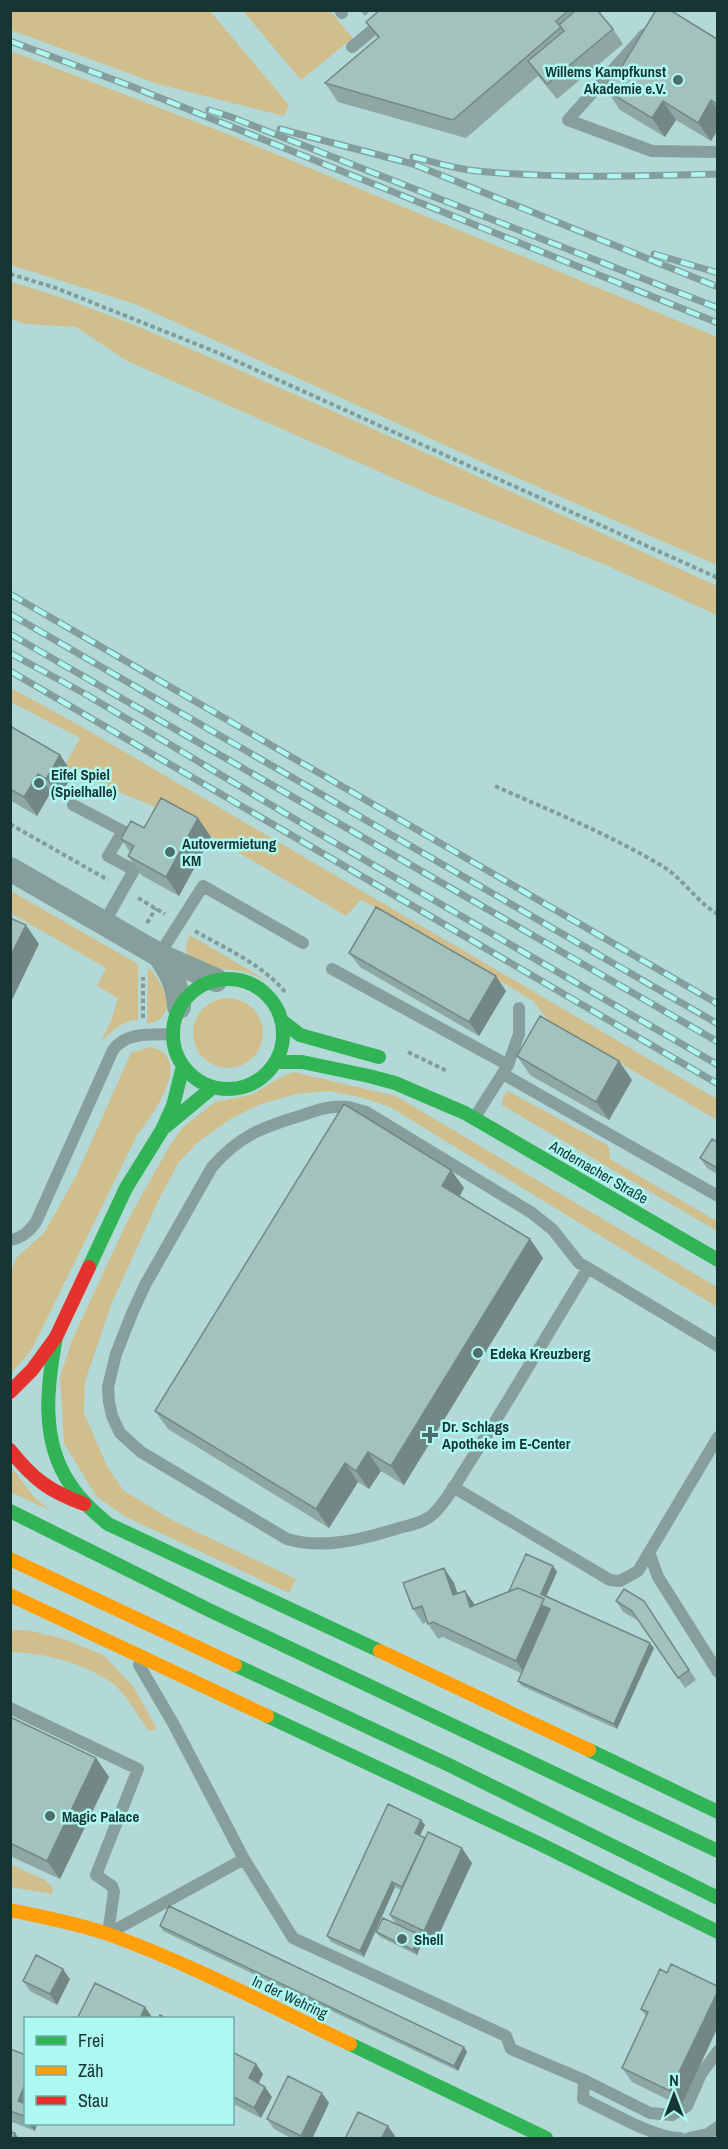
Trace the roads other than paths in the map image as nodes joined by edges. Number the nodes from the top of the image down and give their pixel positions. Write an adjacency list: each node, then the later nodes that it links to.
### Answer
1 (397, 10): 3 (lane)
2 (653, 27): 4 (lane)
3 (352, 47)
4 (717, 152)
5 (73, 805): 7 (lane)
6 (10, 869): 7 (street)
7 (104, 923): 9 (street)
8 (303, 943): 9 (lane)
9 (159, 955): 11 (street); 12 (street)
10 (332, 969): 19 (lane)
11 (216, 980): 12 (main road); 14 (main road)
12 (180, 1007): 15 (main road)
13 (519, 1008): 19 (lane)
14 (281, 1020): 16 (main road); 17 (main road)
15 (172, 1034): 18 (main road); 25 (lane)
16 (388, 1060)
17 (275, 1062): 20 (main road); 22 (main road, Andernacher Straße)
18 (183, 1066): 20 (main road); 23 (main road)
19 (505, 1070): 22 (lane); 24 (lane)
20 (213, 1087): 23 (main road)
21 (437, 1087): 22 (main road, Andernacher Straße)
22 (470, 1115): 26 (main road, Andernacher Straße)
23 (162, 1130): 28 (main road)
24 (717, 1196)
25 (10, 1240)
26 (717, 1260)
27 (588, 1268): 29 (lane); 33 (lane); 33 (lane)
28 (56, 1337): 30 (main road); 34 (main road)
29 (717, 1346)
30 (10, 1392)
31 (717, 1437): 36 (lane)
32 (10, 1450): 34 (main road)
33 (453, 1487): 36 (lane)
34 (84, 1504): 46 (main road)
35 (10, 1511): 47 (main road)
36 (649, 1552): 41 (lane)
37 (10, 1559): 49 (main road)
38 (10, 1594): 39 (main road)
39 (51, 1613): 40 (main road); 42 (main road)
40 (19, 1617)
41 (702, 1646): 43 (lane); 44 (lane)
42 (131, 1651): 48 (lane); 51 (main road)
43 (717, 1656)
44 (717, 1672)
45 (10, 1708): 52 (lane)
46 (717, 1812)
47 (717, 1851)
48 (244, 1859): 52 (lane); 54 (lane)
49 (717, 1898)
50 (10, 1910): 52 (main road, In der Wehring)
51 (717, 1932)
52 (108, 1934): 56 (main road, In der Wehring)
53 (717, 2051): 54 (lane)
54 (584, 2080): 57 (lane)
55 (717, 2127): 58 (lane)
56 (546, 2139)
57 (680, 2139)
58 (689, 2139)

